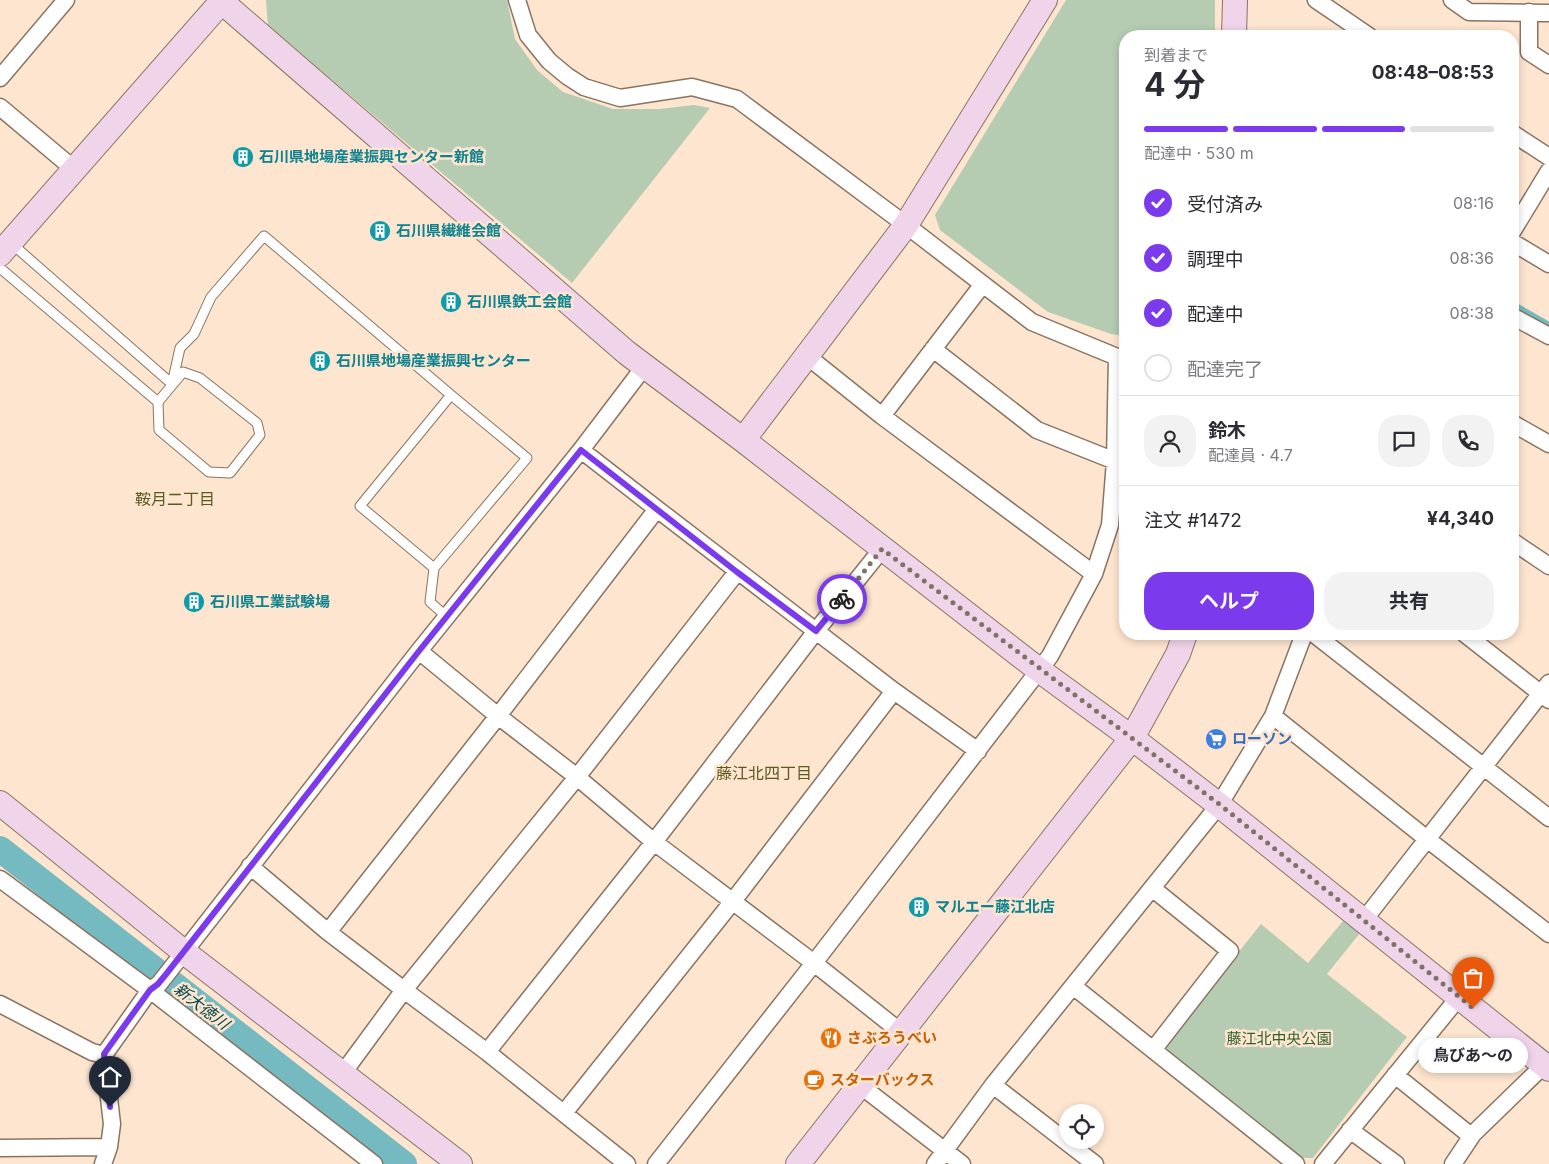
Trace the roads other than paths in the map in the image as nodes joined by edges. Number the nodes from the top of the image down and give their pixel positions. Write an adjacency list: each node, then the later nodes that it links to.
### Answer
1 (66, 0): 13 (street)
2 (517, 0): 20 (street)
3 (1045, 0): 20 (street)
4 (1235, 0): 10 (street)
5 (1316, 0): 11 (street)
6 (1452, 0): 8 (street)
7 (221, 1): 17 (street); 31 (street)
8 (1529, 12): 9 (street); 12 (street)
9 (1549, 13)
10 (1234, 30)
11 (1361, 30)
12 (1549, 65)
13 (0, 78)
14 (0, 108): 17 (street)
15 (1519, 138): 16 (street)
16 (1549, 157)
17 (75, 170): 22 (street)
18 (1549, 171): 19 (street)
19 (1519, 220)
20 (906, 225): 25 (street); 29 (street)
21 (1519, 246): 23 (street)
22 (5, 248): 32 (lane)
23 (1549, 264)
24 (0, 268): 35 (lane)
25 (983, 284): 28 (street); 30 (street)
26 (1519, 320): 27 (street)
27 (1549, 336)
28 (933, 349): 36 (street); 41 (street)
29 (807, 356): 36 (street); 38 (street)
30 (1119, 356)
31 (644, 367): 38 (street); 40 (street)
32 (172, 384): 34 (lane); 35 (lane); 35 (lane)
33 (1119, 392): 41 (street)
34 (451, 395): 46 (lane); 46 (lane)
35 (158, 402)
36 (882, 416): 48 (street)
37 (1519, 427): 39 (street)
38 (743, 440): 44 (street)
39 (1549, 444)
40 (581, 450): 42 (street); 49 (street)
41 (1115, 461): 48 (street)
42 (657, 509): 47 (street); 59 (street)
43 (1519, 546): 45 (street)
44 (882, 549): 50 (street); 56 (street)
45 (1549, 566)
46 (434, 568): 49 (lane)
47 (737, 572): 50 (street); 64 (street)
48 (1094, 574): 56 (street)
49 (447, 617): 55 (street)
50 (816, 631): 57 (street); 69 (street)
51 (1183, 640): 61 (street)
52 (1302, 640): 60 (street)
53 (1322, 640): 63 (street)
54 (1473, 640): 58 (street)
55 (419, 651): 59 (street); 70 (street)
56 (1039, 670): 61 (street); 62 (street)
57 (894, 691): 62 (street); 73 (street)
58 (1546, 692): 63 (street)
59 (498, 716): 64 (street); 75 (street)
60 (1273, 716): 66 (street); 68 (street)
61 (1132, 738): 66 (street); 84 (street)
62 (978, 751): 78 (street)
63 (1484, 767): 67 (street); 68 (street)
64 (577, 778): 69 (street); 81 (street)
65 (0, 804): 77 (street)
66 (1219, 804): 72 (street); 74 (street)
67 (1549, 818)
68 (1427, 839): 74 (street); 76 (street)
69 (654, 842): 73 (street); 86 (street)
70 (250, 866): 75 (street); 77 (street)
71 (2, 883): 80 (street)
72 (1152, 888): 79 (street); 85 (street)
73 (733, 901): 78 (street); 93 (street)
74 (1364, 920): 82 (street)
75 (328, 932): 81 (street)
76 (1549, 934)
77 (184, 952): 80 (street); 89 (street)
78 (814, 963): 84 (street); 103 (street)
79 (1073, 986): 85 (street); 92 (street)
80 (154, 987): 87 (street); 100 (street)
81 (404, 990): 86 (street); 89 (street)
82 (1458, 997): 88 (street); 90 (street)
83 (0, 1004): 87 (street)
84 (902, 1033): 91 (street)
85 (1152, 1050): 107 (street)
86 (487, 1052): 93 (street)
87 (104, 1054): 97 (street)
88 (1547, 1067): 95 (street)
89 (343, 1073): 101 (street)
90 (1395, 1075): 94 (street); 95 (street)
91 (861, 1086): 98 (street); 104 (street)
92 (993, 1086): 98 (street); 106 (street)
93 (564, 1114): 102 (street)
94 (1350, 1130): 108 (street); 109 (street)
95 (1471, 1136): 110 (street)
96 (0, 1148): 97 (street)
97 (109, 1148): 99 (street)
98 (940, 1158): 105 (street)
99 (103, 1164)
100 (374, 1164)
101 (460, 1164)
102 (628, 1164)
103 (656, 1164)
104 (798, 1164)
105 (962, 1164)
106 (1095, 1164)
107 (1296, 1164)
108 (1323, 1164)
109 (1396, 1164)
110 (1453, 1164)

